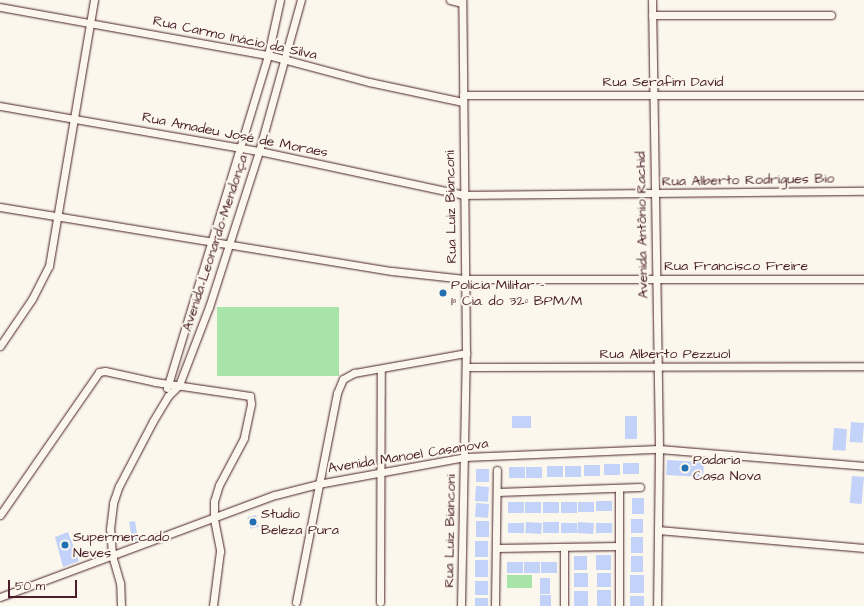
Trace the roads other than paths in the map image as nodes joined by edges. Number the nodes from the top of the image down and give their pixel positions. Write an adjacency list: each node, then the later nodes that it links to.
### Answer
1 (94, 0): 10 (street)
2 (280, 0): 11 (street, Avenida Leonardo Mendonça)
3 (301, 0): 12 (street, Avenida Leonardo Mendonça)
4 (450, 0): 6 (street)
5 (652, 0): 8 (street, Avenida Antônio Rachid)
6 (462, 2): 15 (street, Rua Luiz Bianconi)
7 (0, 7): 10 (street, Rua Carmo Inácio da Silva)
8 (652, 15): 9 (street); 13 (street, Avenida Antônio Rachid)
9 (831, 15)
10 (90, 22): 11 (street, Rua Carmo Inácio da Silva); 17 (street)
11 (268, 55): 12 (street, Rua Carmo Inácio da Silva); 18 (street, Avenida Leonardo Mendonça)
12 (286, 59): 15 (street, Rua Carmo Inácio da Silva); 19 (street, Avenida Leonardo Mendonça)
13 (653, 95): 14 (street, Rua Serafim David); 15 (street, Rua Serafim David); 21 (street, Avenida Antônio Rachid)
14 (864, 95)
15 (463, 98): 22 (street, Rua Luiz Bianconi)
16 (0, 106): 17 (street, Rua Amadeu José de Moraes)
17 (74, 118): 18 (street, Rua Amadeu José de Moraes); 24 (street)
18 (240, 147): 19 (street, Rua Amadeu José de Moraes); 25 (street, Avenida Leonardo Mendonça)
19 (259, 151): 22 (street, Rua Amadeu José de Moraes); 26 (street, Avenida Leonardo Mendonça)
20 (864, 191): 21 (street, Rua Alberto Rodrigues Bio)
21 (654, 194): 22 (street, Rua Alberto Rodrigues Bio); 29 (street, Avenida Antônio Rachid)
22 (464, 195): 27 (street, Rua Luiz Bianconi)
23 (0, 207): 24 (street, Rua Francisco Freire)
24 (60, 216): 25 (street, Rua Francisco Freire); 30 (street)
25 (210, 242): 26 (street, Rua Francisco Freire); 36 (street, Avenida Leonardo Mendonça)
26 (229, 244): 27 (street, Rua Francisco Freire); 37 (street, Avenida Leonardo Mendonça)
27 (465, 279): 29 (street, Rua Francisco Freire); 31 (street, Rua Luiz Bianconi)
28 (864, 279): 29 (street, Rua Francisco Freire)
29 (655, 280): 34 (street, Avenida Antônio Rachid)
30 (0, 346)
31 (466, 353): 33 (street, Rua Luiz Bianconi); 35 (street)
32 (864, 366): 34 (street, Rua Alberto Pezzuol)
33 (466, 367): 34 (street, Rua Alberto Pezzuol); 40 (street, Rua Luiz Bianconi)
34 (656, 367): 39 (street, Avenida Antônio Rachid)
35 (381, 369): 43 (street); 44 (street)
36 (167, 384): 37 (street); 38 (street, Avenida Leonardo Mendonça); 48 (street)
37 (178, 385): 38 (street, Avenida Leonardo Mendonça); 49 (street)
38 (168, 396): 55 (street, Avenida Leonardo Mendonça)
39 (659, 449): 40 (street, Avenida Manoel Casanova); 41 (street, Avenida Manoel Casanova); 50 (street, Avenida Antônio Rachid)
40 (465, 457): 43 (street, Avenida Manoel Casanova); 61 (street, Rua Luiz Bianconi)
41 (864, 466)
42 (497, 470): 47 (street)
43 (380, 472): 44 (street, Avenida Manoel Casanova); 58 (street)
44 (318, 484): 49 (street, Avenida Manoel Casanova); 57 (street)
45 (640, 487): 46 (street)
46 (619, 488): 47 (street); 51 (street)
47 (496, 492): 53 (street)
48 (0, 515)
49 (214, 519): 55 (street, Avenida Manoel Casanova); 60 (street)
50 (658, 530): 54 (street); 65 (street, Avenida Antônio Rachid)
51 (619, 546): 52 (street); 64 (street)
52 (564, 547): 53 (street); 63 (street)
53 (496, 548): 62 (street)
54 (864, 548)
55 (112, 555): 56 (street, Avenida Manoel Casanova); 59 (street, Avenida Leonardo Mendonça)
56 (0, 597)
57 (296, 602)
58 (380, 602)
59 (121, 606)
60 (213, 606)
61 (461, 606)
62 (494, 606)
63 (564, 606)
64 (619, 606)
65 (657, 606)

